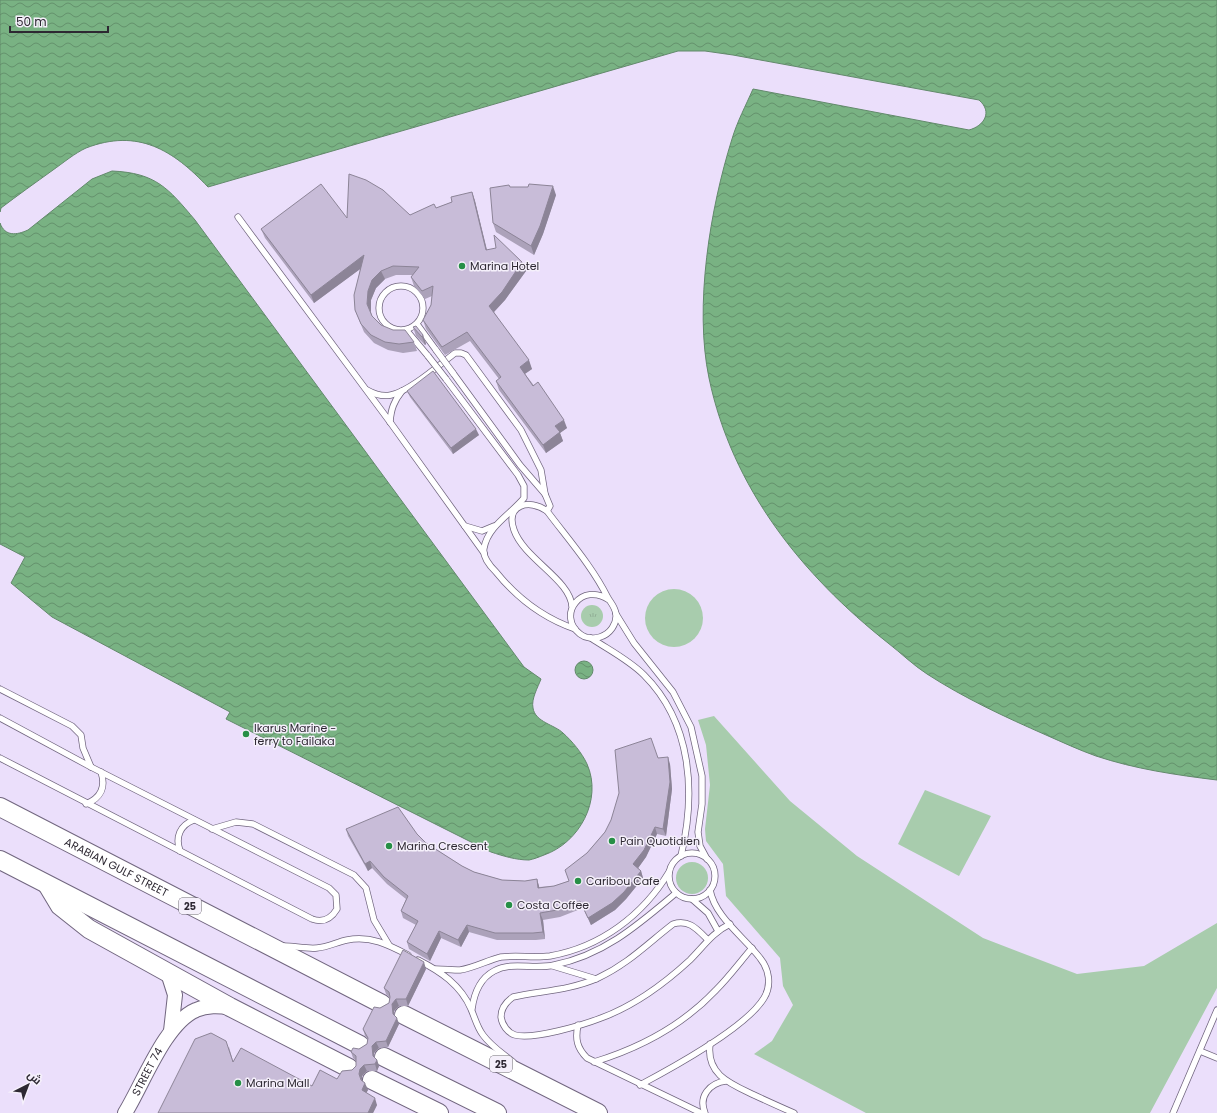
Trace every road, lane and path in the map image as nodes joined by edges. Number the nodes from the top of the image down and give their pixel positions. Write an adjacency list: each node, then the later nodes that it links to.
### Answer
1 (238, 217): 4 (lane)
2 (417, 324): 3 (lane); 3 (lane); 7 (lane, bridge)
3 (407, 330): 8 (lane, bridge)
4 (365, 389): 5 (lane); 6 (lane)
5 (402, 391): 6 (lane); 7 (lane)
6 (390, 422): 10 (lane)
7 (545, 494): 9 (lane)
8 (514, 510): 9 (lane); 11 (lane); 14 (lane)
9 (547, 511): 13 (lane)
10 (463, 525): 11 (lane); 12 (lane)
11 (496, 526): 12 (lane)
12 (484, 553): 16 (lane)
13 (609, 600): 14 (lane); 15 (lane)
14 (572, 608): 16 (lane)
15 (616, 614): 17 (lane); 29 (lane)
16 (575, 628): 17 (lane)
17 (591, 638): 28 (lane)
18 (0, 689): 21 (lane)
19 (0, 718): 21 (lane)
20 (0, 758): 23 (lane)
21 (91, 767): 22 (lane)
22 (101, 772): 23 (lane); 25 (lane)
23 (86, 804): 27 (lane)
24 (0, 807): 39 (main road, ARABIAN GULF STREET / 25)
25 (194, 820): 26 (lane); 27 (lane)
26 (212, 829): 27 (lane); 40 (lane)
27 (180, 851)
28 (680, 856): 29 (lane); 31 (lane)
29 (707, 859): 33 (lane)
30 (0, 860): 32 (main road)
31 (669, 872): 34 (lane); 43 (lane)
32 (48, 885): 44 (main road); 54 (main road)
33 (710, 890): 35 (lane); 36 (lane)
34 (676, 893): 35 (lane); 42 (lane)
35 (692, 899): 37 (lane)
36 (730, 924): 37 (lane); 41 (lane)
37 (718, 931): 38 (lane)
38 (708, 940): 45 (lane); 51 (lane)
39 (266, 945): 40 (lane); 46 (main road, ARABIAN GULF STREET / 25)
40 (389, 945): 43 (lane)
41 (752, 948): 53 (lane); 58 (lane)
42 (553, 966): 45 (lane); 48 (lane)
43 (436, 968): 48 (lane)
44 (168, 973): 47 (main road); 52 (street, STREET 74)
45 (596, 979): 51 (lane)
46 (382, 1004)
47 (230, 1008): 52 (street, STREET 74); 59 (main road)
48 (472, 1010): 63 (lane)
49 (1217, 1010): 55 (lane)
50 (404, 1015): 63 (main road, 25)
51 (578, 1025): 58 (lane)
52 (171, 1031): 65 (street, STREET 74)
53 (710, 1044): 61 (lane); 62 (lane)
54 (360, 1045)
55 (1200, 1051): 57 (lane); 64 (lane)
56 (384, 1057): 67 (main road)
57 (1217, 1058)
58 (594, 1062): 62 (lane)
59 (348, 1068)
60 (372, 1080): 66 (main road)
61 (726, 1081): 70 (lane); 71 (lane)
62 (640, 1085): 69 (lane)
63 (546, 1088): 68 (main road, 25)
64 (1174, 1112)
65 (125, 1113)
66 (439, 1113)
67 (497, 1113)
68 (598, 1113)
69 (701, 1113)
70 (705, 1113)
71 (794, 1113)

